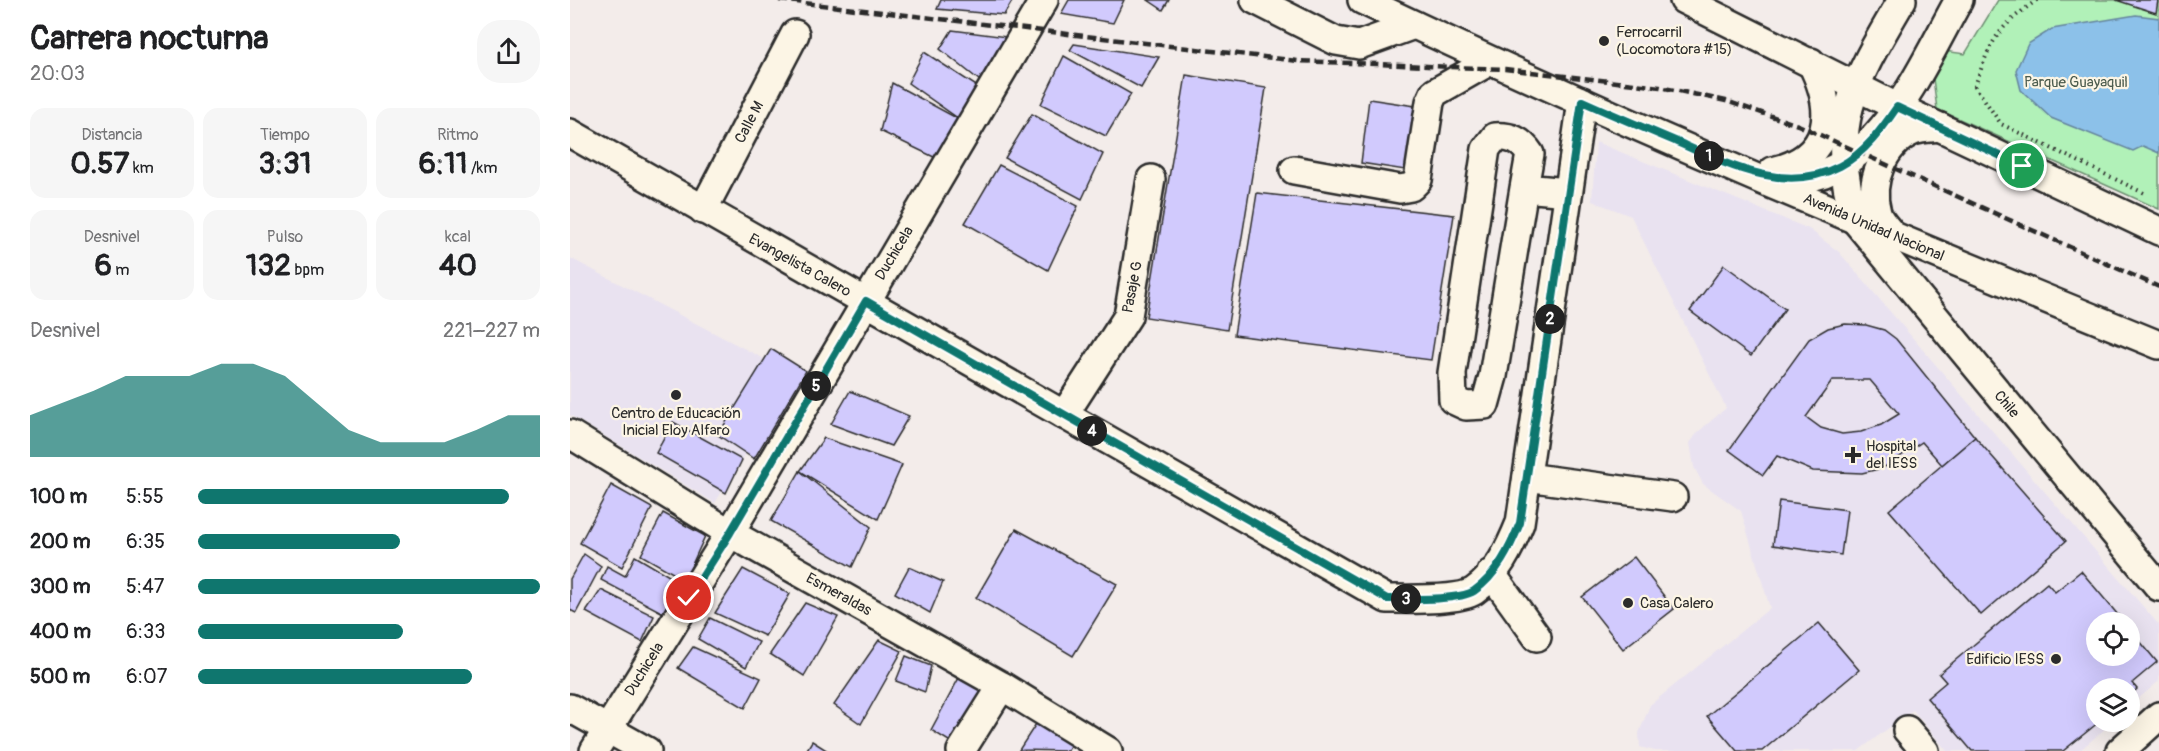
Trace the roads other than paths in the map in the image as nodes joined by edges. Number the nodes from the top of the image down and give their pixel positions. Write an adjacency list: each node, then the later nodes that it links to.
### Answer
1 (1044, 0): 26 (street, Duchicela)
2 (1255, 0): 7 (street)
3 (1362, 0): 7 (street, Avenida Unidad Nacional)
4 (1684, 0): 10 (street)
5 (1902, 0): 11 (street)
6 (1959, 0): 13 (street)
7 (1414, 25): 9 (street, Avenida Unidad Nacional)
8 (795, 34): 22 (street, Calle M)
9 (1490, 61): 12 (street, Avenida Unidad Nacional); 18 (street)
10 (1811, 62): 11 (street); 17 (street)
11 (1856, 85): 13 (street); 16 (street)
12 (1582, 101): 17 (street, Avenida Unidad Nacional); 21 (street, Evangelista Calero)
13 (1897, 107): 14 (street); 16 (street)
14 (1940, 127): 24 (street); 25 (street)
15 (570, 133): 22 (street, Evangelista Calero)
16 (1843, 165): 17 (street); 23 (street)
17 (1733, 167): 23 (street, Avenida Unidad Nacional)
18 (1294, 170)
19 (1151, 179): 28 (street, Pasaje G)
20 (1524, 188): 20 (street); 21 (street)
21 (1568, 192): 30 (street, Evangelista Calero)
22 (703, 210): 26 (street, Evangelista Calero)
23 (1854, 220): 25 (street, Avenida Unidad Nacional); 34 (street, Chile)
24 (2159, 231)
25 (1893, 236): 27 (street, Avenida Unidad Nacional)
26 (866, 301): 28 (street, Evangelista Calero); 32 (street, Duchicela)
27 (2159, 345)
28 (1064, 415): 33 (street, Evangelista Calero)
29 (570, 434): 32 (street, Esmeraldas)
30 (1527, 477): 31 (street); 33 (street, Evangelista Calero)
31 (1673, 497)
32 (730, 533): 36 (street, Esmeraldas); 40 (street, Duchicela)
33 (1491, 573): 35 (street)
34 (2159, 587)
35 (1537, 637)
36 (1002, 686): 42 (street); 43 (street, Esmeraldas)
37 (570, 708): 40 (street)
38 (2159, 716): 45 (street)
39 (1907, 730): 44 (street)
40 (600, 740): 41 (street)
41 (647, 751)
42 (961, 751)
43 (1108, 751)
44 (1925, 751)
45 (2120, 751)

